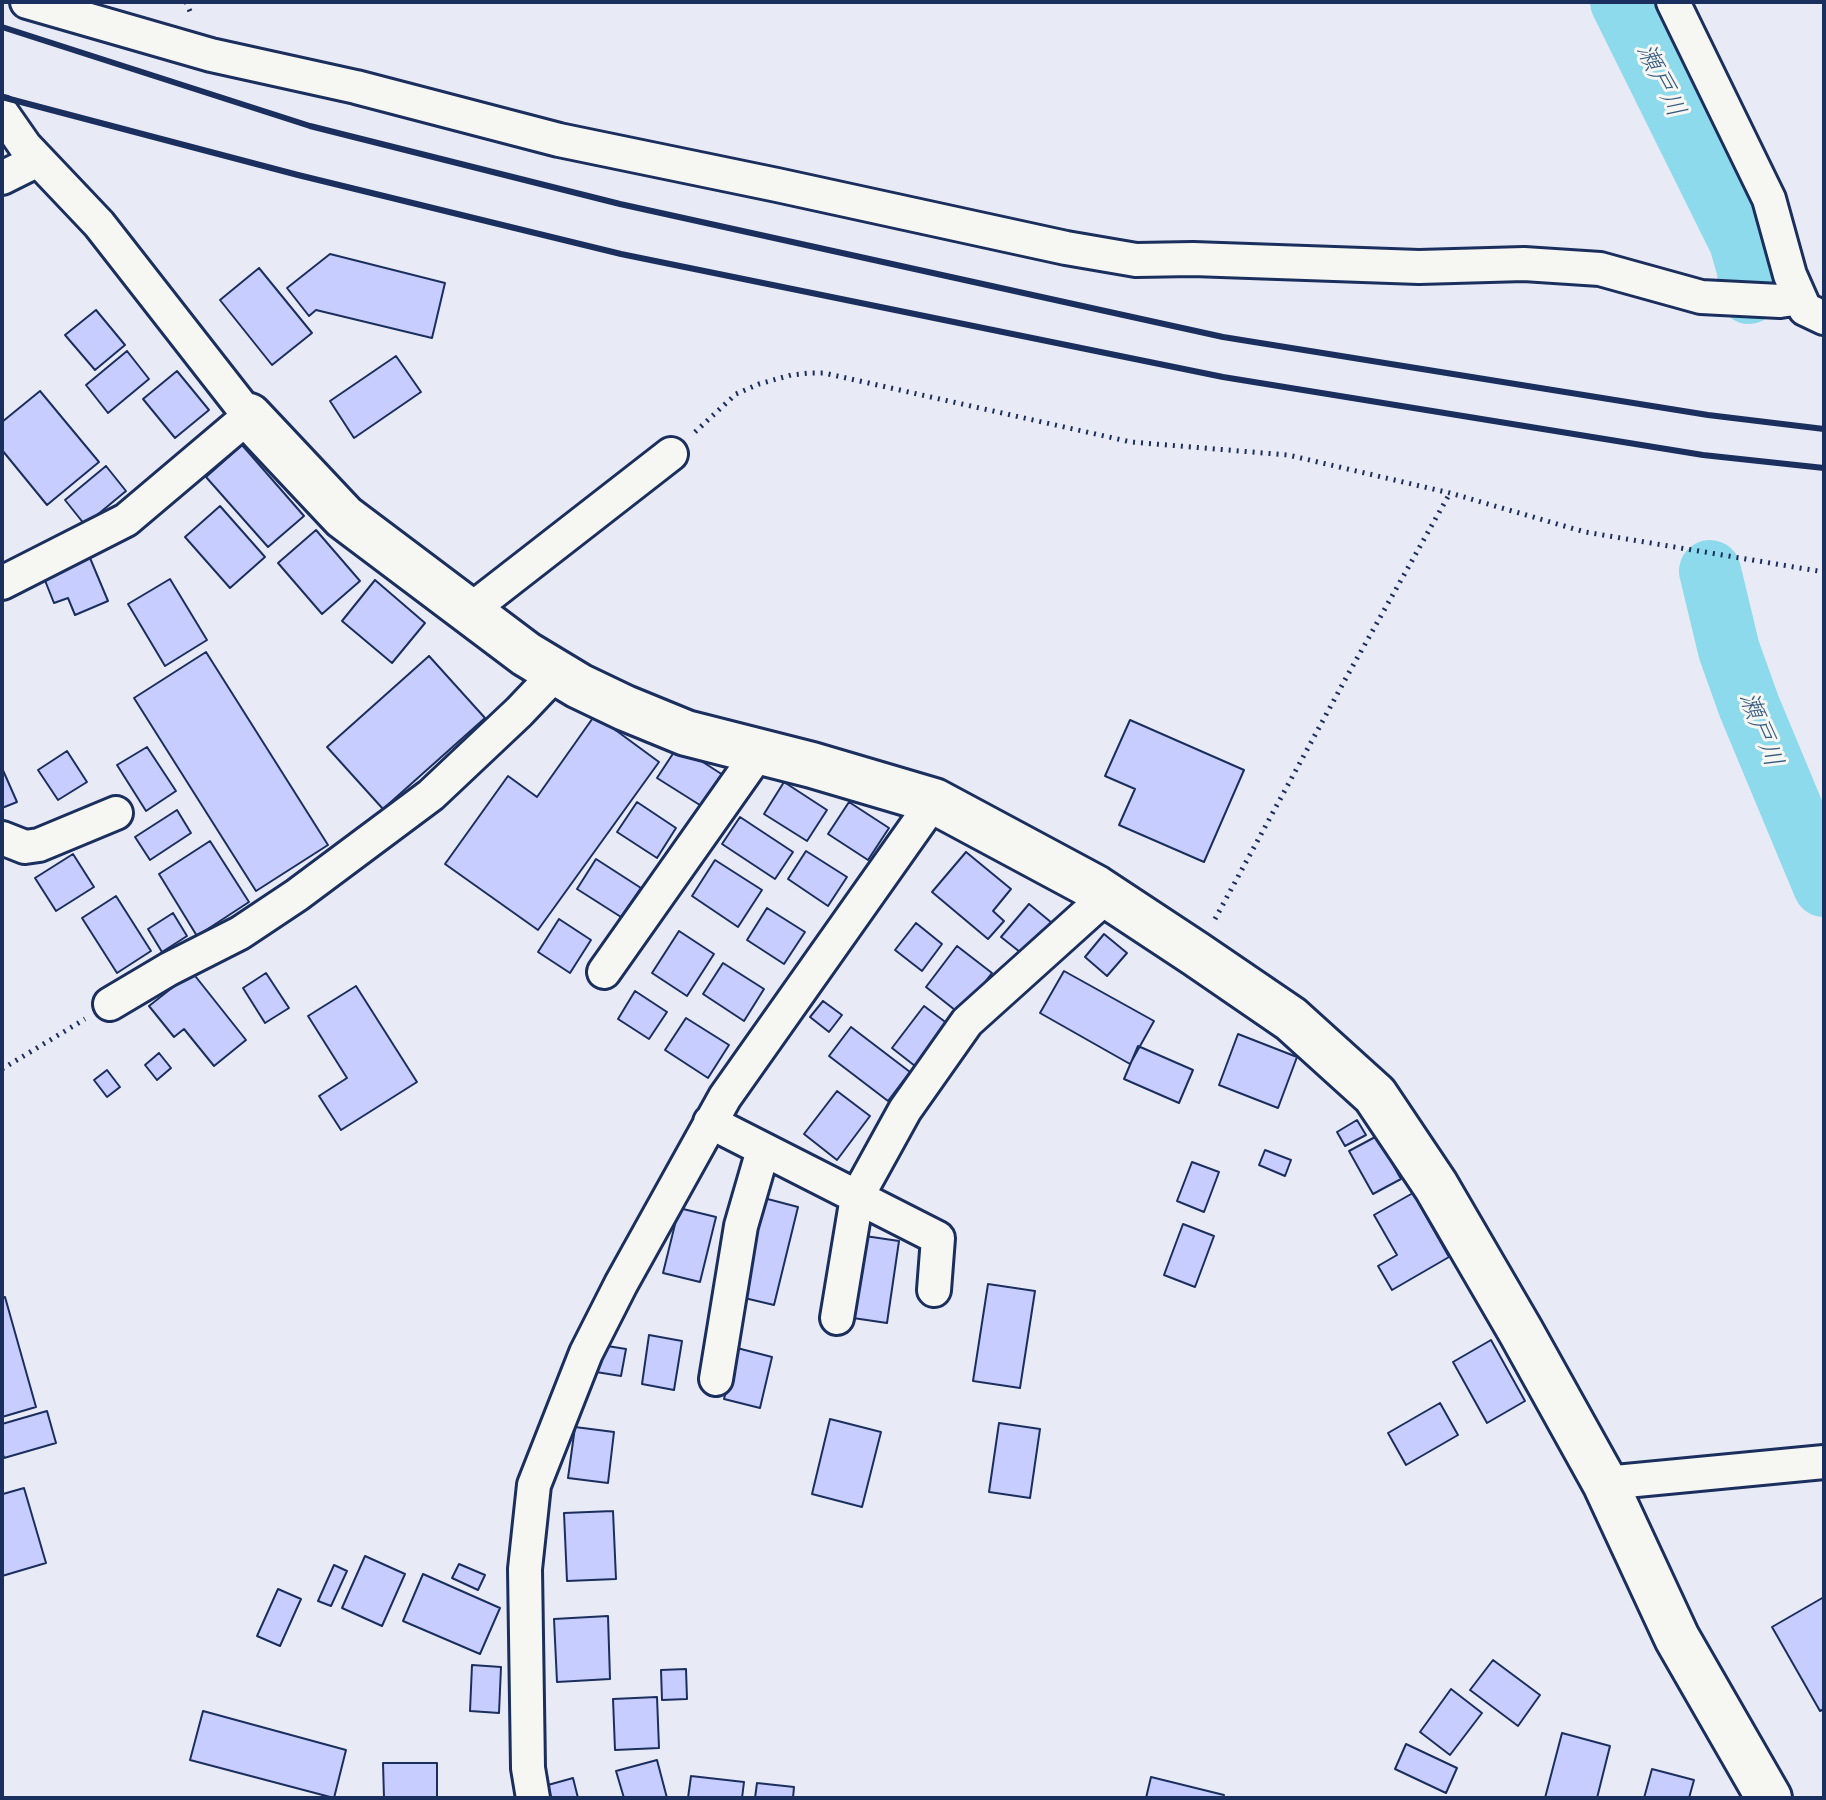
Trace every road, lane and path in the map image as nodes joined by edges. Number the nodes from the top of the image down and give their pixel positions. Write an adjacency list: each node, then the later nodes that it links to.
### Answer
1 (27, 2): 6 (street)
2 (1673, 2): 6 (street)
3 (2, 113): 4 (street)
4 (32, 153): 5 (street); 7 (street)
5 (2, 178)
6 (1812, 308)
7 (249, 416): 11 (street); 12 (street)
8 (671, 454): 9 (path); 12 (street)
9 (1450, 493): 10 (path); 19 (path)
10 (1824, 572)
11 (2, 583)
12 (468, 612): 13 (street)
13 (557, 672): 14 (street); 21 (street)
14 (759, 752): 15 (street); 20 (street)
15 (934, 801): 18 (street); 23 (street)
16 (116, 813): 17 (street)
17 (2, 838)
18 (1108, 895): 19 (street); 25 (street)
19 (1196, 954): 30 (street)
20 (604, 972)
21 (110, 1004): 22 (path)
22 (2, 1069)
23 (710, 1122): 24 (street); 31 (street)
24 (763, 1150): 25 (street); 28 (street)
25 (857, 1197): 26 (street); 27 (street)
26 (934, 1290)
27 (837, 1318)
28 (716, 1379)
29 (1824, 1462): 30 (street)
30 (1605, 1483): 32 (street)
31 (533, 1798)
32 (1769, 1798)

